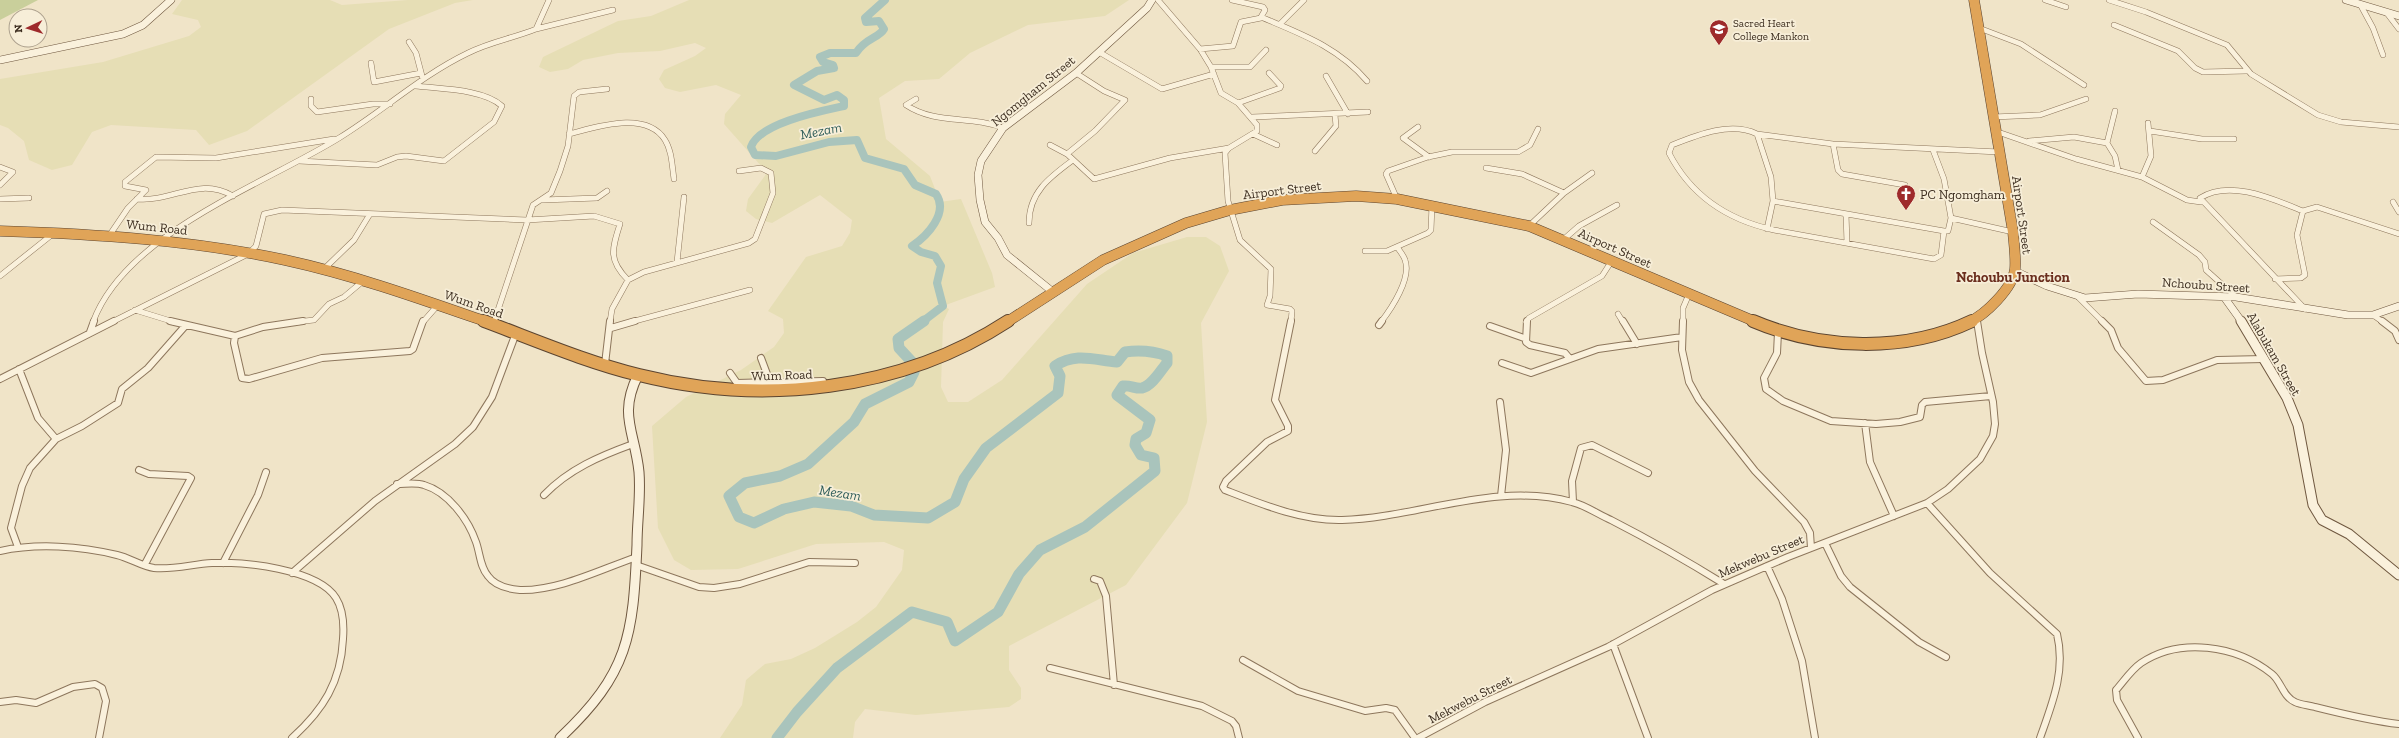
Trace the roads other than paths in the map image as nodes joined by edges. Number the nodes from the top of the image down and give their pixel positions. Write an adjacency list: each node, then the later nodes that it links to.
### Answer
1 (171, 0): 26 (street)
2 (549, 0): 19 (street)
3 (1152, 0): 24 (street, Ngomgham Street)
4 (1158, 0): 22 (street)
5 (1232, 0): 15 (street)
6 (1304, 0): 16 (street)
7 (1974, 0): 18 (highway, Airport Street)
8 (2045, 0): 11 (street)
9 (2109, 0): 29 (street)
10 (2354, 2): 13 (street); 25 (street)
11 (2066, 7)
12 (613, 10): 19 (street)
13 (2386, 12): 14 (street); 20 (street)
14 (2399, 16)
15 (1261, 18): 16 (street); 22 (street)
16 (1280, 24): 36 (street)
17 (2114, 25): 29 (street)
18 (1979, 28): 37 (street); 50 (highway, Airport Street)
19 (536, 29): 35 (street)
20 (2399, 29)
21 (409, 42): 30 (street)
22 (1200, 48): 28 (street)
23 (1266, 50): 28 (street)
24 (1099, 52): 31 (street, Ngomgham Street); 33 (street)
25 (2383, 55)
26 (0, 60)
27 (371, 63): 30 (street)
28 (1211, 67): 33 (street)
29 (2246, 71): 53 (street)
30 (421, 73): 35 (street)
31 (1076, 73): 54 (street, Ngomgham Street); 72 (street)
32 (1269, 73): 43 (street)
33 (1214, 74): 43 (street)
34 (1326, 76): 47 (street)
35 (423, 81): 38 (street)
36 (1367, 81)
37 (2084, 85)
38 (416, 86): 44 (street); 75 (street)
39 (607, 89): 58 (street)
40 (311, 99): 44 (street)
41 (916, 99): 54 (street)
42 (2086, 99): 50 (street)
43 (1238, 103): 49 (street)
44 (390, 104): 61 (street)
45 (2115, 111): 64 (street)
46 (1368, 112): 47 (street)
47 (1348, 114): 48 (street)
48 (1335, 115): 49 (street); 70 (street)
49 (1252, 117): 59 (street)
50 (1993, 117): 56 (highway, Airport Street)
51 (2148, 123): 57 (street)
52 (1418, 127): 73 (street)
53 (2399, 127)
54 (1003, 128): 131 (street, Ngomgham Street)
55 (1538, 128): 73 (street)
56 (1995, 131): 63 (street); 71 (highway, Airport Street)
57 (2150, 131): 62 (street); 81 (street)
58 (569, 134): 82 (street); 93 (street)
59 (1253, 134): 67 (street); 68 (street)
60 (1757, 134): 65 (street); 94 (street); 109 (street)
61 (338, 138): 75 (street); 91 (street)
62 (2234, 139)
63 (2027, 141): 64 (street); 78 (street)
64 (2107, 143): 78 (street)
65 (1833, 144): 69 (street); 83 (street)
66 (1050, 145): 72 (street)
67 (1277, 145)
68 (1229, 148): 74 (street); 99 (street)
69 (1934, 150): 71 (street); 104 (street)
70 (1315, 152)
71 (1999, 152): 112 (highway, Airport Street)
72 (1067, 154): 74 (street)
73 (1429, 156): 92 (street)
74 (1073, 160): 107 (street)
75 (299, 161): 87 (street)
76 (0, 167): 84 (street)
77 (1486, 168): 86 (street)
78 (2118, 170): 81 (street)
79 (739, 171): 122 (street)
80 (1592, 173): 86 (street)
81 (2142, 177): 95 (street)
82 (674, 179)
83 (1905, 185)
84 (0, 186)
85 (606, 191): 93 (street)
86 (1564, 193): 108 (street)
87 (234, 196): 91 (street); 117 (street)
88 (684, 197): 122 (street)
89 (29, 198): 90 (street)
90 (0, 199)
91 (137, 199): 115 (street)
92 (1397, 199): 97 (highway, Airport Street); 99 (highway, Airport Street)
93 (539, 200): 105 (street)
94 (1772, 201): 103 (street); 109 (street)
95 (2201, 202): 100 (street); 127 (street)
96 (2393, 202): 101 (street)
97 (1432, 204): 108 (highway, Airport Street); 119 (street)
98 (1617, 205): 116 (street)
99 (1230, 210): 131 (highway, Airport Street); 178 (street)
100 (2303, 211): 114 (street); 127 (street)
101 (2399, 212)
102 (370, 214): 105 (street); 121 (street); 124 (street)
103 (1846, 214): 110 (street); 118 (street)
104 (1951, 218): 110 (street); 112 (street)
105 (527, 220): 128 (street); 144 (street)
106 (2153, 222): 135 (street)
107 (1029, 223)
108 (1529, 226): 116 (highway, Airport Street)
109 (1767, 229): 118 (street)
110 (1944, 231): 118 (street)
111 (55, 232): 113 (highway, Wum Road); 115 (highway, Wum Road); 126 (street)
112 (2013, 232): 125 (highway, Airport Street)
113 (3, 233)
114 (2399, 234)
115 (109, 236): 117 (highway, Wum Road)
116 (1563, 240): 123 (highway, Airport Street)
117 (159, 241): 121 (highway, Wum Road); 148 (street)
118 (1847, 243)
119 (1397, 247): 120 (street); 145 (street)
120 (1365, 251)
121 (248, 254): 124 (highway, Wum Road); 139 (street)
122 (678, 262): 128 (street)
123 (1611, 262): 132 (highway, Airport Street); 153 (street)
124 (323, 270): 129 (highway, Wum Road)
125 (2015, 272): 133 (street, Nchoubu Street); 142 (highway, Airport Street)
126 (0, 276)
127 (2276, 279): 138 (street)
128 (628, 280): 147 (street)
129 (363, 281): 136 (highway, Wum Road); 151 (street)
130 (750, 290): 147 (street)
131 (1053, 292): 159 (highway, Airport Street)
132 (1689, 294): 149 (highway, Airport Street); 152 (street)
133 (2078, 297): 134 (street, Nchoubu Street); 158 (street)
134 (2224, 297): 135 (street, Nchoubu Street); 158 (street, Alabukam Street)
135 (2236, 297): 138 (street, Nchoubu Street)
136 (437, 306): 144 (highway, Wum Road); 151 (street)
137 (2399, 306): 141 (street, Nchoubu Street)
138 (2305, 309): 141 (street, Nchoubu Street)
139 (135, 310): 143 (street); 148 (street)
140 (1618, 314): 155 (street)
141 (2373, 314): 154 (street)
142 (1977, 319): 149 (highway, Airport Street); 168 (street, Mekwebu Street)
143 (186, 325): 151 (street); 171 (street)
144 (493, 325): 150 (highway, Wum Road)
145 (1379, 325)
146 (1490, 326): 153 (street)
147 (611, 328): 161 (street)
148 (90, 332): 162 (street)
149 (1778, 332): 170 (street)
150 (516, 333): 161 (highway, Wum Road); 176 (street)
151 (235, 336)
152 (1682, 337): 155 (street); 184 (street)
153 (1524, 338): 157 (street)
154 (2399, 340)
155 (1637, 344): 157 (street)
156 (761, 358): 166 (street)
157 (1570, 359): 160 (street)
158 (2264, 359): 192 (street, Alabukam Street)
159 (934, 360): 167 (highway, Wum Road)
160 (1502, 363)
161 (604, 364): 164 (highway, Wum Road)
162 (19, 369): 165 (street); 171 (street)
163 (730, 373): 166 (street)
164 (638, 375): 167 (highway, Wum Road); 172 (street)
165 (0, 379)
166 (770, 382): 167 (street)
167 (840, 385)
168 (1991, 396): 170 (street); 180 (street, Mekwebu Street)
169 (1500, 402): 178 (street)
170 (1865, 423): 181 (street)
171 (56, 439): 183 (street)
172 (633, 444): 177 (street); 186 (street)
173 (139, 470): 189 (street)
174 (266, 472): 187 (street)
175 (1648, 473): 179 (street)
176 (397, 484): 186 (street); 191 (street)
177 (544, 495)
178 (1501, 496): 179 (street)
179 (1573, 502): 194 (street)
180 (1927, 503): 181 (street, Mekwebu Street); 210 (street)
181 (1894, 516): 182 (street, Mekwebu Street)
182 (1825, 543): 184 (street, Mekwebu Street); 196 (street)
183 (18, 547): 185 (street); 189 (street)
184 (1811, 548): 190 (street, Mekwebu Street)
185 (0, 551)
186 (637, 561): 188 (street); 204 (street)
187 (223, 562): 189 (street); 191 (street)
188 (855, 563)
189 (144, 564)
190 (1767, 566): 194 (street, Mekwebu Street); 209 (street)
191 (292, 573): 203 (street)
192 (2399, 575)
193 (1094, 579): 199 (street)
194 (1724, 584): 195 (street, Mekwebu Street)
195 (1612, 644): 207 (street, Mekwebu Street); 208 (street)
196 (1946, 657)
197 (1243, 660): 206 (street)
198 (1050, 668): 199 (street)
199 (1114, 685): 205 (street)
200 (0, 702): 202 (street)
201 (2399, 724): 211 (street)
202 (99, 738)
203 (292, 738)
204 (560, 738)
205 (1240, 738)
206 (1415, 738)
207 (1418, 738)
208 (1648, 738)
209 (1815, 738)
210 (2040, 738)
211 (2138, 738)

